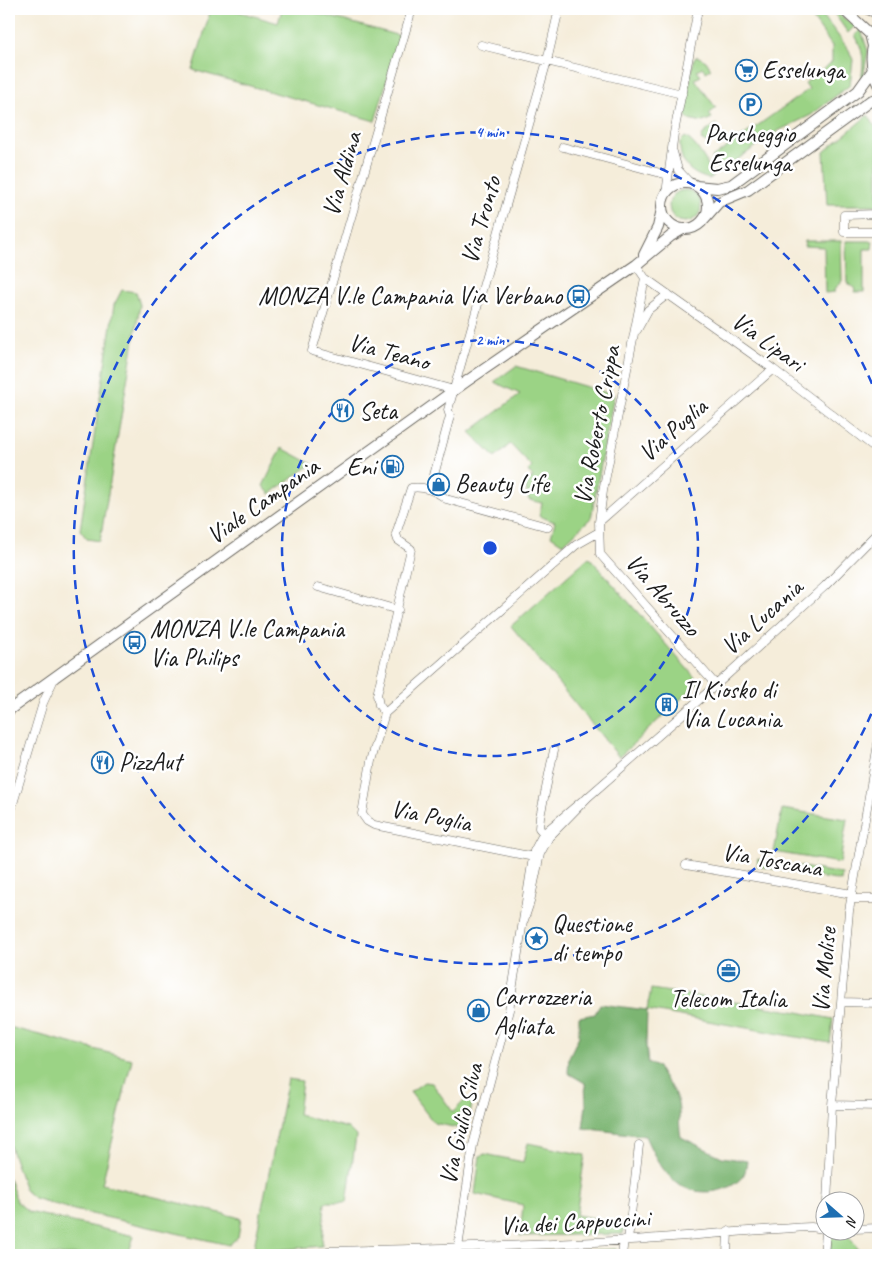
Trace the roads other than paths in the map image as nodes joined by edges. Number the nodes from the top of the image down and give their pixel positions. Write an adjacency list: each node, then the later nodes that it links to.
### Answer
1 (412, 9): 29 (street, Via Aldina)
2 (559, 9): 10 (street, Via Tronto)
3 (698, 9): 13 (street)
4 (843, 9): 9 (street)
5 (868, 9): 6 (street)
6 (878, 13)
7 (878, 34): 9 (street)
8 (482, 45): 10 (street)
9 (873, 46): 11 (street)
10 (547, 62): 13 (street); 31 (street, Via Tronto)
11 (873, 70): 12 (street); 18 (street)
12 (878, 84)
13 (682, 94): 15 (street)
14 (878, 98): 22 (street)
15 (672, 145): 17 (street); 18 (street)
16 (563, 147): 17 (street)
17 (668, 175): 19 (street)
18 (693, 185): 19 (street); 22 (street)
19 (666, 194): 20 (street)
20 (662, 208): 23 (street); 25 (street, Viale Campania)
21 (878, 214): 24 (street)
22 (704, 219): 23 (street)
23 (683, 229): 25 (street, Viale Campania)
24 (878, 232)
25 (639, 263): 26 (street, Via Lipari); 31 (street, Viale Campania)
26 (645, 278): 27 (street, Via Lipari); 28 (street, Via Roberto Crippa)
27 (668, 294): 28 (street, Via Roberto Crippa); 30 (street, Via Lipari)
28 (634, 337): 34 (street, Via Roberto Crippa)
29 (312, 351): 31 (street, Via Teano)
30 (773, 369): 32 (street, Via Lipari); 34 (street, Via Puglia)
31 (454, 390): 33 (street, Via Tronto); 42 (street, Viale Campania)
32 (878, 450)
33 (430, 490): 35 (street); 41 (street)
34 (599, 522): 36 (street, Via Abruzzo)
35 (548, 527)
36 (600, 532): 43 (street, Via Abruzzo); 45 (street)
37 (878, 532): 39 (street, Via Lucania)
38 (878, 539): 39 (street, Via Lucania)
39 (870, 543): 43 (street, Via Lucania)
40 (318, 587): 41 (street)
41 (398, 610): 45 (street)
42 (55, 677): 44 (street, Viale Campania); 49 (street)
43 (716, 685): 50 (street, Via Lucania)
44 (9, 710)
45 (385, 713): 51 (street, Via Puglia)
46 (878, 744): 48 (street, Via Molise)
47 (554, 750): 50 (street, Via Giulio Silva)
48 (875, 783): 53 (street, Via Molise)
49 (9, 817)
50 (546, 836): 51 (street, Via Giulio Silva)
51 (536, 858): 68 (street, Via Giulio Silva)
52 (686, 865): 53 (street, Via Toscana)
53 (851, 896): 54 (street, Via Toscana); 55 (street, Via Molise)
54 (878, 899)
55 (842, 1002): 56 (street); 57 (street, Via Molise)
56 (878, 1004)
57 (832, 1105): 58 (street); 60 (street, Via Molise)
58 (878, 1106)
59 (639, 1145): 65 (street)
60 (828, 1192)
61 (814, 1228): 64 (street, Via dei Cappuccini)
62 (878, 1228): 63 (street)
63 (864, 1229)
64 (728, 1231): 65 (street, Via dei Cappuccini); 70 (street)
65 (626, 1240): 68 (street, Via dei Cappuccini); 69 (street)
66 (825, 1242): 71 (street)
67 (328, 1251): 68 (street, Via dei Cappuccini)
68 (457, 1252)
69 (622, 1255)
70 (727, 1255)
71 (824, 1255)

